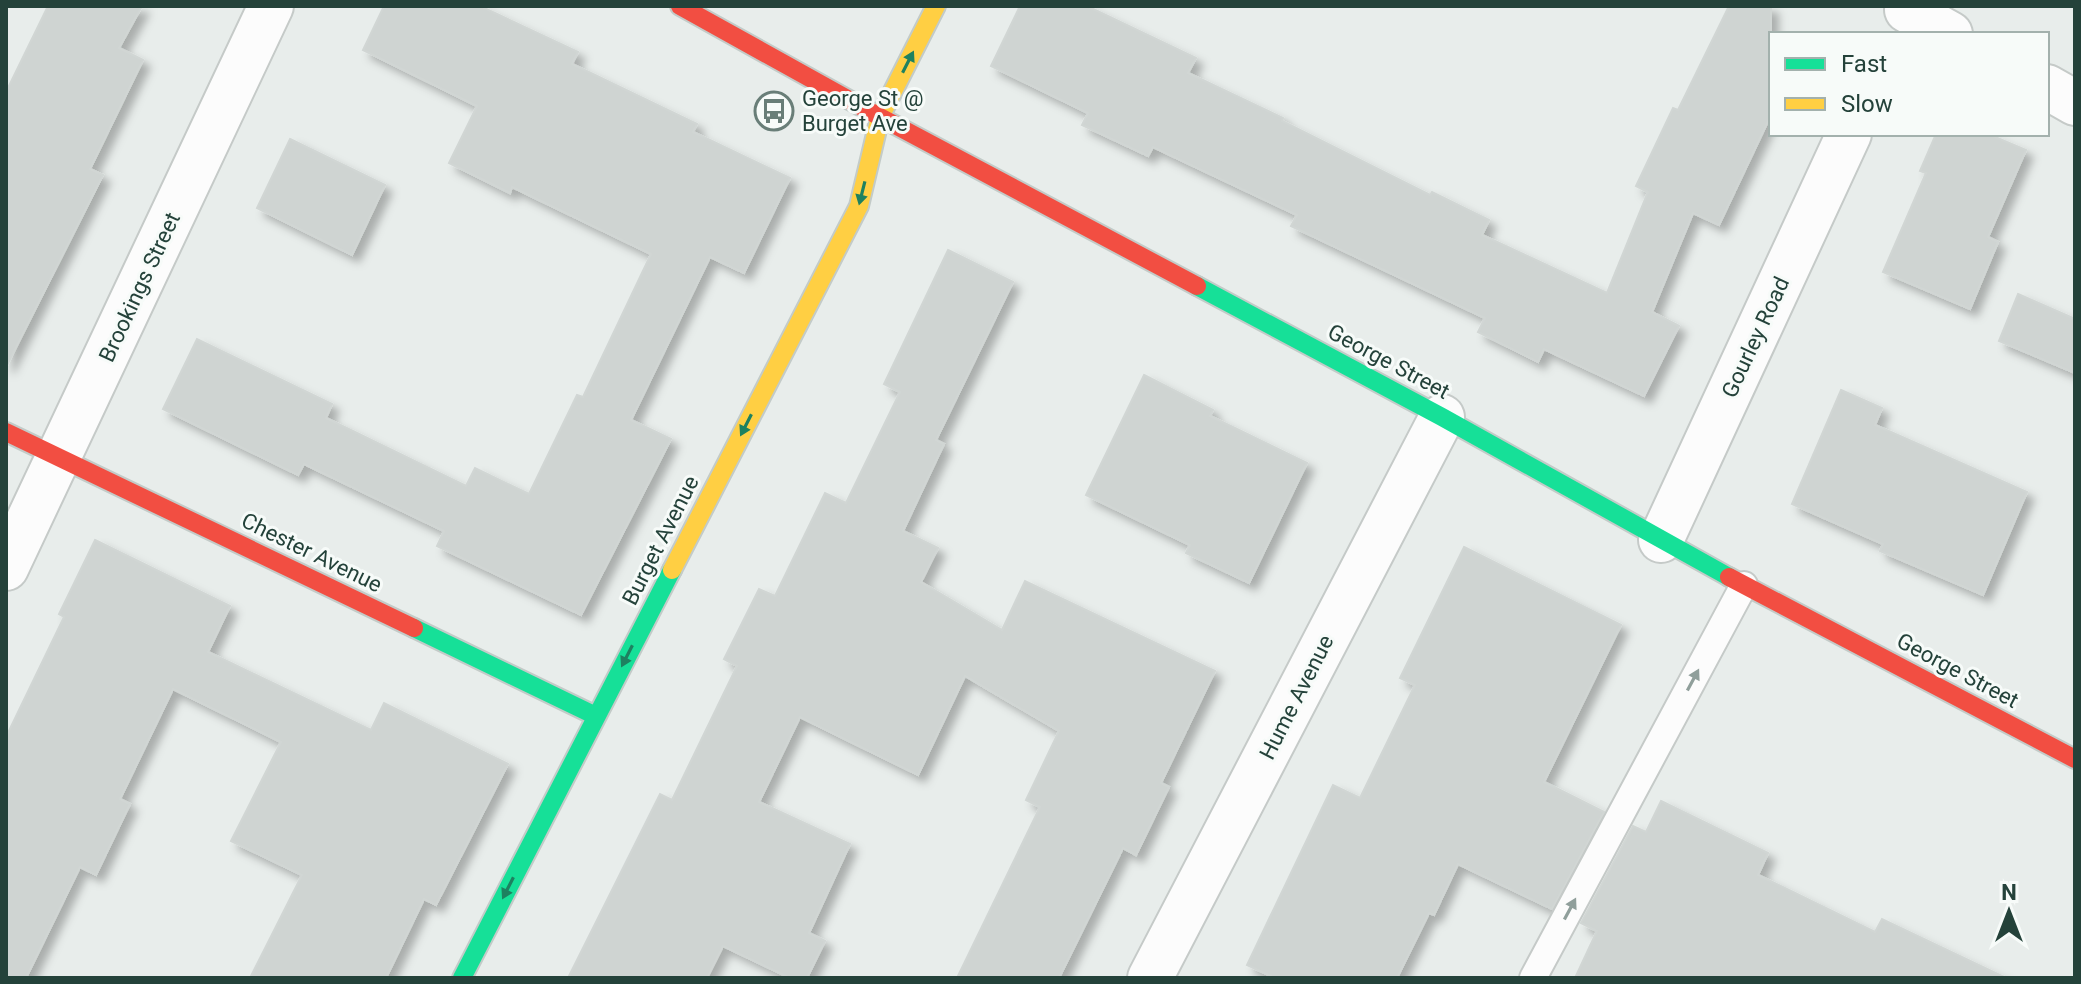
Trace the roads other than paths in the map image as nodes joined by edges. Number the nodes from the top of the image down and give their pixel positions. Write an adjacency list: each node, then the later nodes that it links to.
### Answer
1 (271, 6): 12 (street, Brookings Street)
2 (680, 6): 8 (street, George Street)
3 (936, 6): 8 (street, Burget Avenue, one-way to 3)
4 (1903, 17): 5 (street)
5 (1944, 32)
6 (2049, 88): 7 (street)
7 (2075, 103)
8 (880, 117): 10 (street, George Street); 16 (street, Burget Avenue, one-way to 16)
9 (1848, 136): 13 (street, Gourley Road)
10 (1442, 417): 13 (street, George Street); 19 (street, Hume Avenue)
11 (6, 432): 12 (street, Chester Avenue)
12 (60, 457): 14 (street, Brookings Street); 16 (street, Chester Avenue)
13 (1661, 540): 15 (street, George Street)
14 (6, 568)
15 (1744, 585): 17 (street, George Street); 20 (lane, one-way to 15)
16 (596, 716): 18 (street, Burget Avenue, one-way to 18)
17 (2075, 759)
18 (462, 978)
19 (1150, 978)
20 (1533, 978)

